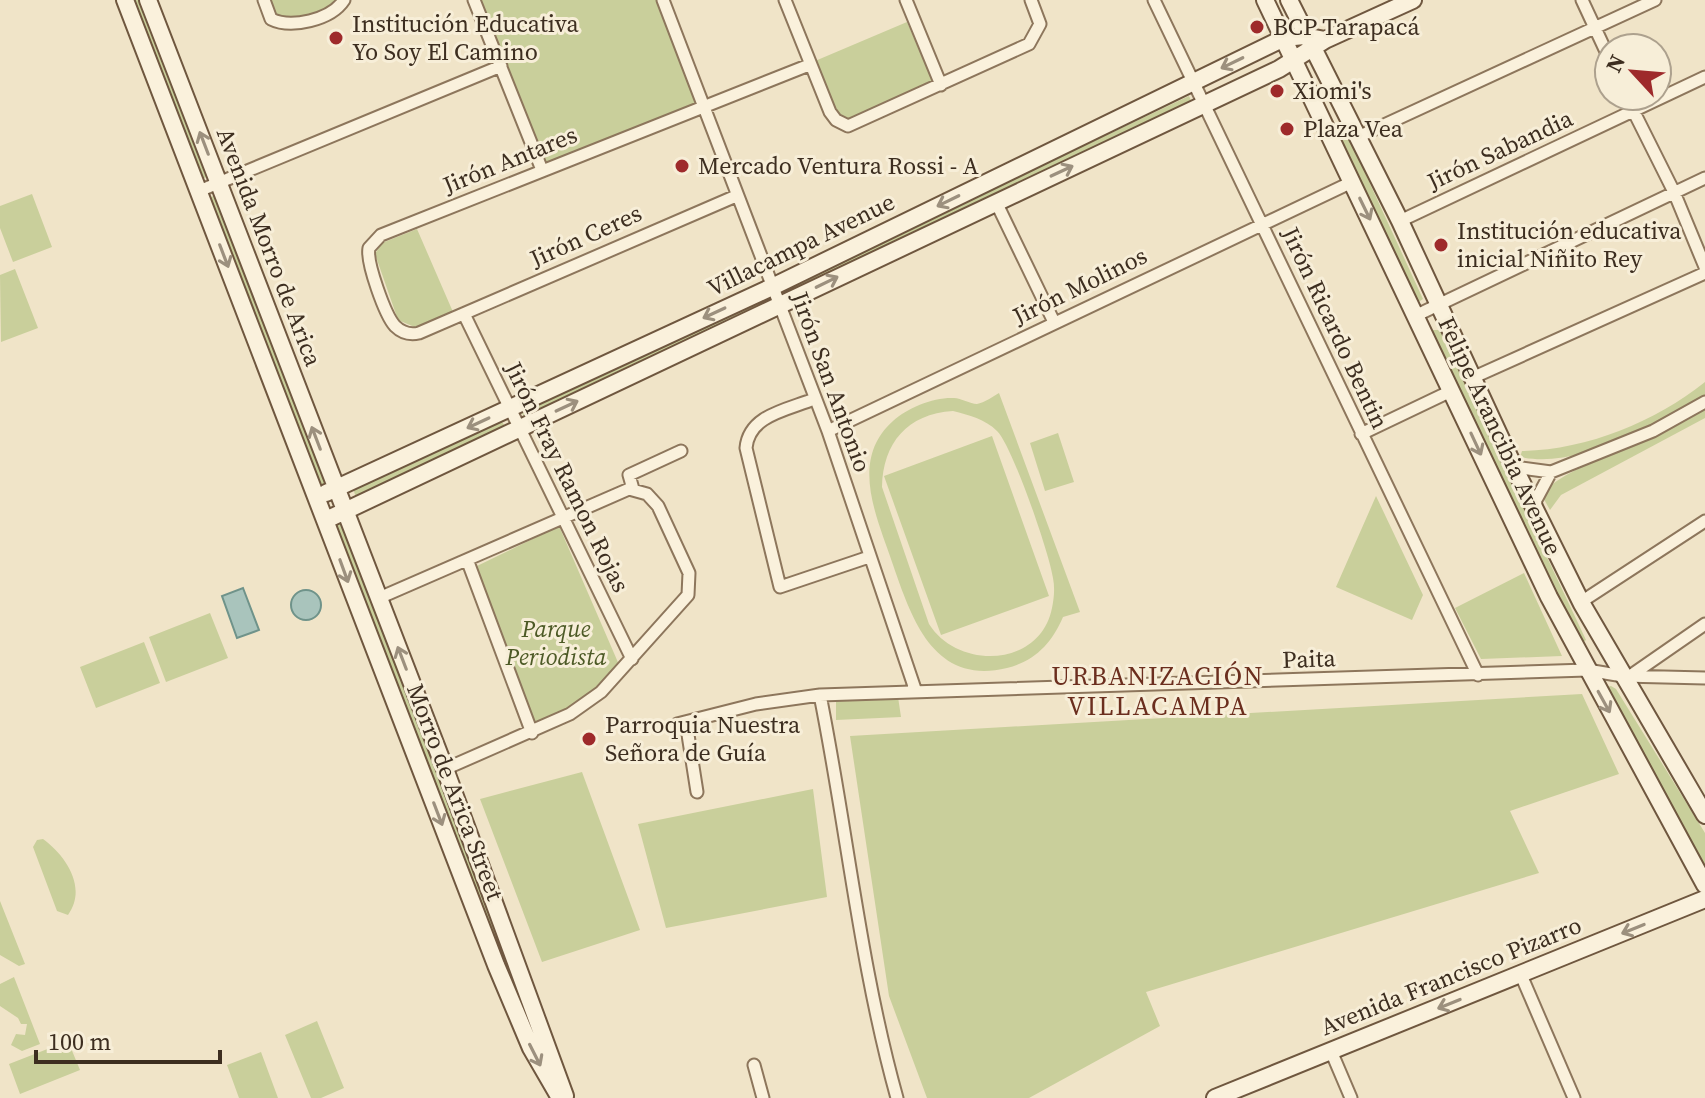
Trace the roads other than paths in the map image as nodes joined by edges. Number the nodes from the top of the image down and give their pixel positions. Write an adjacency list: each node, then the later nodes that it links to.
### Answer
1 (125, 0): 35 (main road, Avenida Morro de Arica)
2 (148, 0): 33 (main road, Avenida Morro de Arica, one-way to 2)
3 (264, 0): 4 (street)
4 (344, 0)
5 (474, 0): 22 (street)
6 (663, 0): 28 (street, Jirón San Antonio)
7 (785, 0): 21 (street)
8 (906, 0): 25 (street)
9 (1031, 0): 25 (street)
10 (1154, 0): 24 (street, Jirón Ricardo Bentin)
11 (1265, 0): 18 (main road, Felipe Arancibia Avenue)
12 (1289, 0): 19 (main road, Felipe Arancibia Avenue)
13 (1413, 0): 19 (main road)
14 (1582, 0): 16 (street)
15 (1655, 0): 16 (street)
16 (1595, 29): 17 (street); 30 (street)
17 (1596, 32)
18 (1284, 38): 19 (main road, Villacampa Avenue); 20 (main road, Felipe Arancibia Avenue); 24 (main road, Villacampa Avenue, one-way to 24)
19 (1314, 42): 20 (main road, Villacampa Avenue); 30 (main road, Felipe Arancibia Avenue)
20 (1293, 62): 27 (main road, Villacampa Avenue); 34 (main road, Felipe Arancibia Avenue)
21 (809, 65): 25 (street); 28 (street, Jirón Antares)
22 (501, 66): 31 (street); 33 (street)
23 (1705, 77): 26 (street, Jirón Sabandia)
24 (1193, 82): 27 (street, Jirón Ricardo Bentin); 42 (main road, Villacampa Avenue, one-way to 42)
25 (941, 85)
26 (1673, 93)
27 (1206, 104): 38 (main road, Villacampa Avenue, one-way to 27); 40 (street, Jirón Ricardo Bentin)
28 (705, 106): 31 (street, Jirón Antares); 37 (street, Jirón San Antonio)
29 (1634, 112): 36 (street); 39 (street, Jirón Sabandia)
30 (1358, 137): 39 (main road, Felipe Arancibia Avenue)
31 (542, 170): 46 (street, Jirón Antares)
32 (1705, 178): 36 (street)
33 (219, 181): 35 (street); 59 (main road, Avenida Morro de Arica, one-way to 33)
34 (1352, 182): 40 (street, Jirón Molinos); 45 (main road, Felipe Arancibia Avenue, one-way to 45)
35 (199, 191): 61 (main road, Avenida Morro de Arica, one-way to 61)
36 (1674, 192): 41 (street); 43 (street)
37 (736, 196): 42 (street, Jirón San Antonio); 46 (street, Jirón Ceres)
38 (996, 202): 44 (main road, Villacampa Avenue, one-way to 38); 47 (street)
39 (1400, 221): 43 (main road, Felipe Arancibia Avenue)
40 (1262, 224): 47 (street, Jirón Molinos); 55 (street, Jirón Ricardo Bentin)
41 (1705, 270): 48 (street)
42 (772, 287): 44 (street, Jirón San Antonio); 52 (main road, Villacampa Avenue, one-way to 52)
43 (1439, 304): 45 (street); 48 (main road, Felipe Arancibia Avenue)
44 (779, 305): 50 (street, Jirón San Antonio); 53 (main road, Villacampa Avenue, one-way to 44)
45 (1417, 315): 49 (main road, Felipe Arancibia Avenue)
46 (459, 316): 52 (street, Jirón Fray Ramon Rojas)
47 (1054, 322): 54 (street, Jirón Molinos)
48 (1472, 378): 57 (main road, Felipe Arancibia Avenue)
49 (1451, 391): 55 (street); 73 (main road, Felipe Arancibia Avenue, one-way to 73)
50 (814, 399): 54 (street, Jirón San Antonio); 67 (street)
51 (1705, 402): 58 (street)
52 (509, 409): 53 (street, Jirón Fray Ramon Rojas); 59 (main road, Villacampa Avenue, one-way to 59)
53 (518, 429): 62 (main road, Villacampa Avenue); 64 (street, Jirón Fray Ramon Rojas)
54 (828, 431): 67 (street, Jirón San Antonio)
55 (1361, 434): 74 (street, Jirón Ricardo Bentin)
56 (681, 451): 60 (street)
57 (1514, 467): 58 (street); 63 (main road, Felipe Arancibia Avenue)
58 (1551, 472): 63 (street)
59 (335, 488): 61 (main road, Villacampa Avenue); 62 (main road, Avenida Morro de Arica)
60 (633, 489): 64 (street); 72 (street)
61 (318, 498): 65 (main road, Morro de Arica Street)
62 (344, 511): 65 (main road, Villacampa Avenue); 69 (main road, Morro de Arica Street)
63 (1535, 511): 70 (main road, Felipe Arancibia Avenue)
64 (562, 518): 68 (street); 72 (street, Jirón Fray Ramon Rojas)
65 (326, 520): 86 (main road, Morro de Arica Street, one-way to 86)
66 (1705, 521): 70 (street)
67 (869, 557): 77 (street, Jirón San Antonio)
68 (468, 562): 69 (street); 79 (street)
69 (379, 598): 80 (main road, Morro de Arica Street, one-way to 69)
70 (1581, 602): 75 (main road, Felipe Arancibia Avenue)
71 (1705, 624): 75 (street)
72 (632, 659): 79 (street)
73 (1587, 670): 74 (street, Paita); 75 (street, Paita); 83 (main road, Felipe Arancibia Avenue, one-way to 83)
74 (1478, 675): 77 (street, Paita)
75 (1626, 676): 76 (street, Paita); 82 (main road, Felipe Arancibia Avenue)
76 (1705, 678)
77 (916, 692): 78 (street, Paita)
78 (820, 695): 81 (street, Paita); 92 (street)
79 (532, 733): 80 (street)
80 (445, 769): 85 (main road, Morro de Arica Street)
81 (697, 792)
82 (1705, 815)
83 (1705, 885)
84 (1705, 899): 87 (main road, Avenida Francisco Pizarro, one-way to 87)
85 (515, 957): 86 (main road); 90 (main road, Morro de Arica Street)
86 (496, 965): 90 (main road, Morro de Arica Street, one-way to 90)
87 (1521, 975): 88 (main road, Avenida Francisco Pizarro, one-way to 88); 95 (street)
88 (1331, 1051): 93 (main road, Avenida Francisco Pizarro); 94 (street)
89 (754, 1065): 91 (street)
90 (563, 1098)
91 (763, 1098)
92 (897, 1098)
93 (1215, 1098)
94 (1351, 1098)
95 (1574, 1098)

